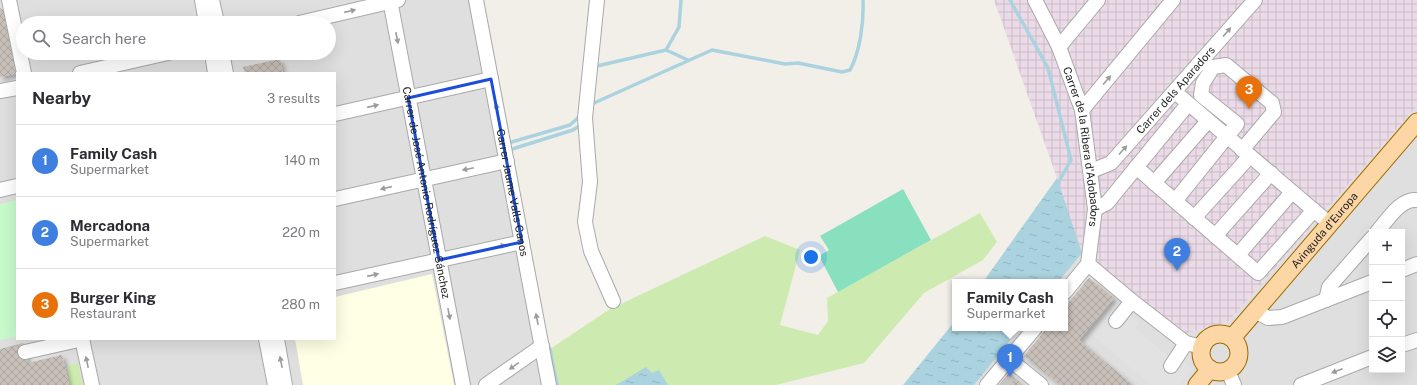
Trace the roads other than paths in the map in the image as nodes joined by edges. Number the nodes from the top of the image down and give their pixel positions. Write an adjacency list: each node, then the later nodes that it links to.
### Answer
1 (9, 0): 14 (street)
2 (202, 0): 11 (street)
3 (212, 0): 12 (street)
4 (476, 0): 24 (street, Carrer Jaume Valls Canos)
5 (597, 0): 65 (street)
6 (1035, 0): 15 (street, Carrer de la Ribera d'Adobadors)
7 (1098, 0): 15 (street)
8 (1173, 0): 30 (street, one-way to 8)
9 (1255, 0): 27 (street, Carrer dels Aparadors, one-way to 9)
10 (393, 1): 13 (street, one-way to 10); 28 (street, Carrer de José Antonio Rodríguez Sánchez, one-way to 28)
11 (205, 16)
12 (215, 16)
13 (329, 16)
14 (16, 34)
15 (1059, 47): 30 (street, Carrer de la Ribera d'Adobadors)
16 (21, 60): 20 (street)
17 (137, 60): 21 (street)
18 (213, 60): 22 (street)
19 (223, 60): 23 (street)
20 (24, 72)
21 (84, 72)
22 (216, 72)
23 (226, 72)
24 (491, 79): 28 (street); 36 (street, Carrer Jaume Valls Canos, one-way to 24)
25 (16, 88): 26 (street)
26 (0, 91)
27 (1175, 92): 29 (street); 38 (street, Carrer dels Aparadors, one-way to 27)
28 (408, 98): 31 (street, one-way to 28); 40 (street, Carrer de José Antonio Rodríguez Sánchez)
29 (1188, 104): 32 (street); 37 (street)
30 (1082, 110): 38 (street, Carrer de la Ribera d'Adobadors)
31 (336, 114)
32 (1208, 121): 34 (street); 41 (street)
33 (1417, 122): 51 (main road, Avinguda d'Europa)
34 (1228, 137): 35 (street); 35 (street); 47 (street)
35 (1246, 153): 39 (street); 50 (street)
36 (506, 161): 40 (street, one-way to 40); 55 (street, Carrer Jaume Valls Canos)
37 (1136, 167): 41 (street); 48 (street)
38 (1091, 171): 48 (street, Carrer de la Ribera d'Adobadors)
39 (1271, 174): 44 (street); 53 (street)
40 (424, 179): 45 (street, one-way to 45); 57 (street, Carrer de José Antonio Rodríguez Sánchez)
41 (1154, 183): 47 (street)
42 (16, 186): 43 (street)
43 (0, 190)
44 (1292, 192): 49 (street); 56 (street)
45 (336, 199)
46 (1416, 200): 52 (street)
47 (1175, 201): 50 (street)
48 (1095, 209): 58 (street, Carrer de la Ribera d'Adobadors)
49 (1314, 210): 51 (street); 56 (street)
50 (1194, 218): 53 (street)
51 (1330, 224): 67 (main road, Avinguda d'Europa)
52 (1380, 229)
53 (1215, 236): 56 (street)
54 (1369, 241): 64 (street)
55 (522, 242): 57 (street, one-way to 55); 78 (street, Carrer Jaume Valls Canos, one-way to 55)
56 (1238, 255)
57 (439, 260): 61 (street, one-way to 57); 88 (street, Carrer de José Antonio Rodríguez Sánchez, one-way to 88)
58 (1088, 264): 63 (street); 66 (street)
59 (1417, 264): 60 (street)
60 (1405, 269)
61 (336, 283)
62 (1369, 283): 64 (street)
63 (1068, 288)
64 (1326, 300): 67 (street)
65 (613, 301)
66 (1132, 301): 68 (street); 77 (street)
67 (1256, 311): 70 (main road, Avinguda d'Europa)
68 (1116, 321)
69 (1032, 331): 81 (street)
70 (1232, 338): 77 (main road); 84 (main road)
71 (79, 340): 79 (street)
72 (83, 340): 85 (street, one-way to 72)
73 (266, 340): 86 (street)
74 (277, 340): 87 (street, one-way to 74)
75 (1417, 340): 76 (street)
76 (1405, 344)
77 (1194, 345): 82 (street); 83 (main road)
78 (542, 346): 89 (street, one-way to 89); 90 (street, Carrer Jaume Valls Canos)
79 (25, 352)
80 (1369, 358): 94 (street, one-way to 94)
81 (1009, 359): 91 (street); 92 (street)
82 (1170, 366)
83 (1210, 369): 84 (main road); 93 (main road)
84 (1231, 378)
85 (92, 385)
86 (275, 385)
87 (285, 385)
88 (463, 385)
89 (486, 385)
90 (549, 385)
91 (987, 385)
92 (1041, 385)
93 (1197, 385)
94 (1301, 385)

